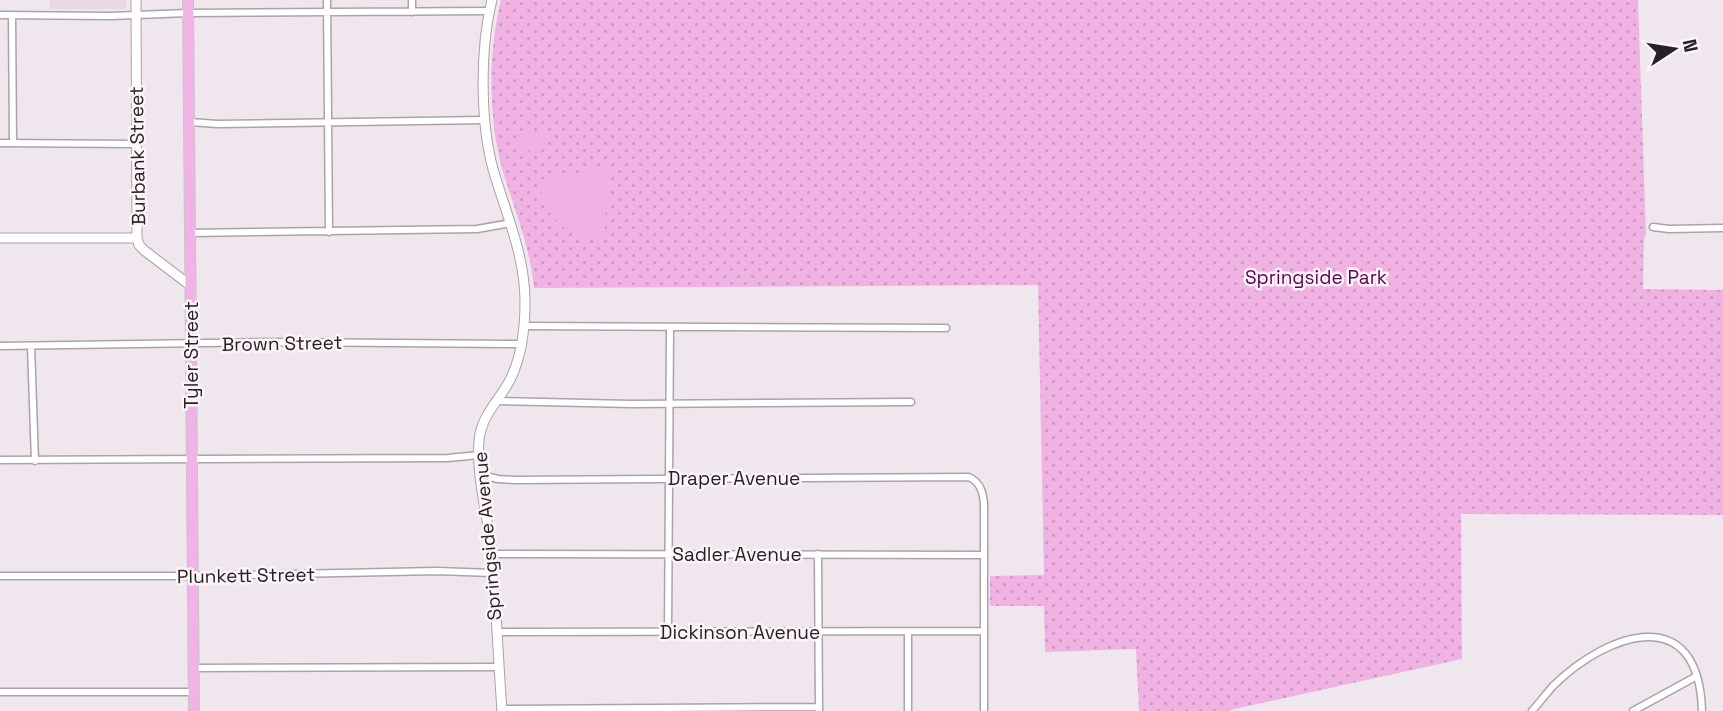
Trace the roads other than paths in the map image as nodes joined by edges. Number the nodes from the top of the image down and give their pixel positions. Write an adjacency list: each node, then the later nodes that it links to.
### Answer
1 (136, 0): 12 (street, Burbank Street)
2 (188, 0): 9 (main road, Tyler Street)
3 (327, 0): 6 (street)
4 (412, 0): 8 (street)
5 (492, 0): 7 (street, Springside Avenue)
6 (327, 11): 8 (street); 9 (street); 14 (street)
7 (490, 11): 8 (street); 13 (street, Springside Avenue)
8 (412, 12)
9 (188, 13): 12 (street); 15 (main road, Tyler Street)
10 (0, 15): 11 (street)
11 (12, 15): 12 (street); 16 (street)
12 (136, 15): 18 (street, Burbank Street)
13 (484, 120): 14 (street); 19 (street, Springside Avenue)
14 (329, 121): 15 (street); 22 (street)
15 (190, 122): 23 (main road, Tyler Street)
16 (13, 143): 17 (street); 18 (street)
17 (0, 144)
18 (136, 144): 25 (street, Burbank Street)
19 (511, 223): 22 (street); 27 (street, Springside Avenue)
20 (1653, 227): 21 (street)
21 (1723, 228)
22 (329, 232): 23 (street)
23 (191, 233): 26 (main road, Tyler Street)
24 (0, 238): 25 (street)
25 (137, 238): 26 (street, Burbank Street)
26 (191, 286): 30 (main road, Tyler Street)
27 (524, 327): 28 (street); 31 (street, Springside Avenue)
28 (670, 328): 29 (street); 36 (street)
29 (946, 328)
30 (191, 344): 31 (street, Brown Street); 33 (street, Brown Street); 39 (main road, Tyler Street)
31 (522, 344): 34 (street, Springside Avenue)
32 (0, 346): 33 (street, Brown Street)
33 (31, 346): 40 (street)
34 (495, 401): 36 (street); 37 (street, Springside Avenue)
35 (911, 402): 36 (street)
36 (668, 403): 42 (street)
37 (479, 455): 39 (street); 41 (street, Springside Avenue)
38 (0, 460): 40 (street)
39 (192, 460): 40 (street); 49 (main road, Tyler Street)
40 (35, 461)
41 (481, 475): 42 (street, Draper Avenue); 43 (street, Springside Avenue)
42 (670, 479): 45 (street); 46 (street, Draper Avenue)
43 (491, 554): 45 (street, Sadler Avenue); 47 (street, Springside Avenue)
44 (817, 554): 45 (street, Sadler Avenue); 46 (street, Sadler Avenue); 54 (street)
45 (670, 555): 53 (street)
46 (983, 555): 51 (street)
47 (492, 573): 49 (street, Plunkett Street); 52 (street, Springside Avenue)
48 (0, 576): 49 (street, Plunkett Street)
49 (192, 576): 56 (main road, Tyler Street)
50 (908, 631): 51 (street, Dickinson Avenue); 54 (street, Dickinson Avenue); 63 (street)
51 (983, 631): 64 (street)
52 (496, 632): 53 (street, Dickinson Avenue); 55 (street, Springside Avenue)
53 (668, 632): 54 (street, Dickinson Avenue)
54 (818, 632): 60 (street)
55 (498, 667): 56 (street); 61 (street, Springside Avenue)
56 (194, 668): 59 (main road, Tyler Street)
57 (1697, 676): 65 (street); 66 (street); 67 (street)
58 (0, 692): 59 (street)
59 (194, 692): 62 (main road, Tyler Street)
60 (819, 709): 61 (street)
61 (502, 710)
62 (194, 711)
63 (908, 711)
64 (984, 711)
65 (1532, 711)
66 (1633, 711)
67 (1702, 711)

